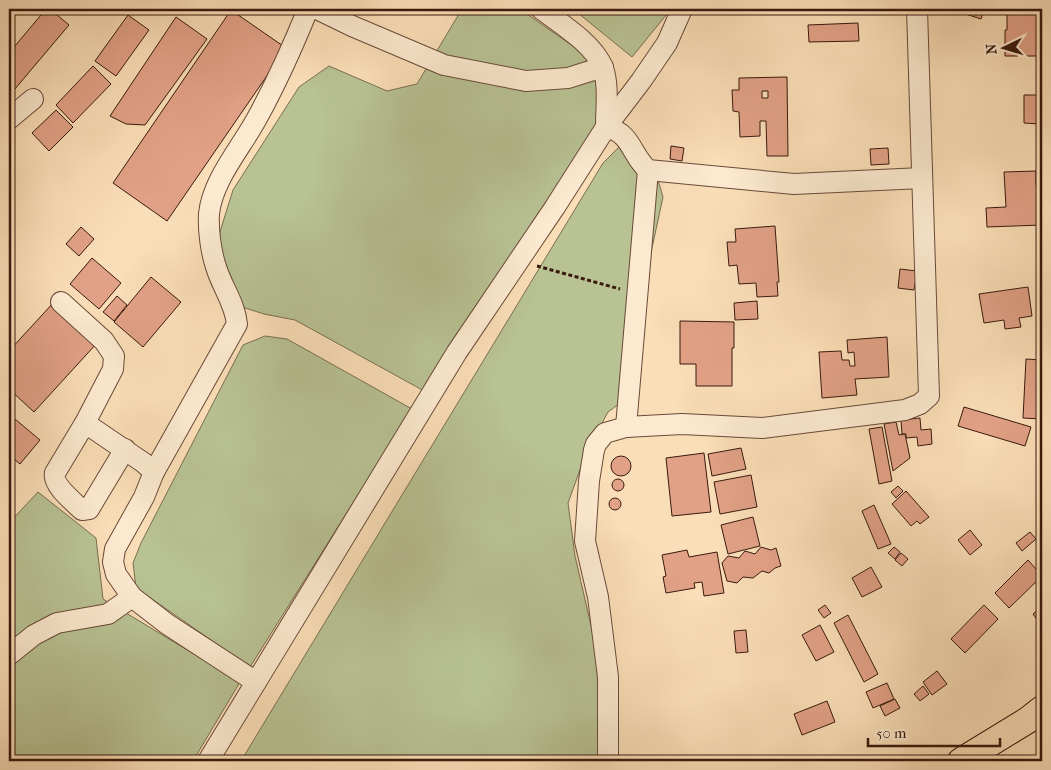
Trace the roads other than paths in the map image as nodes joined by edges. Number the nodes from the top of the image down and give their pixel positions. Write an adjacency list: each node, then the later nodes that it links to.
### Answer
1 (308, 9): 16 (street)
2 (317, 9): 6 (street)
3 (542, 9): 6 (street)
4 (682, 9): 9 (street)
5 (917, 9): 11 (street)
6 (603, 67): 9 (street)
7 (33, 99): 8 (street)
8 (9, 120)
9 (606, 127): 10 (street); 19 (street)
10 (648, 170): 11 (street); 14 (street)
11 (922, 178): 14 (street)
12 (61, 302): 13 (street)
13 (85, 422): 15 (street); 15 (street)
14 (626, 426): 22 (street)
15 (125, 450): 16 (street)
16 (154, 472): 17 (street)
17 (132, 597): 18 (street); 19 (street)
18 (9, 655)
19 (256, 682): 21 (street)
20 (1042, 709): 23 (main road)
21 (208, 761)
22 (608, 761)
23 (961, 761)

